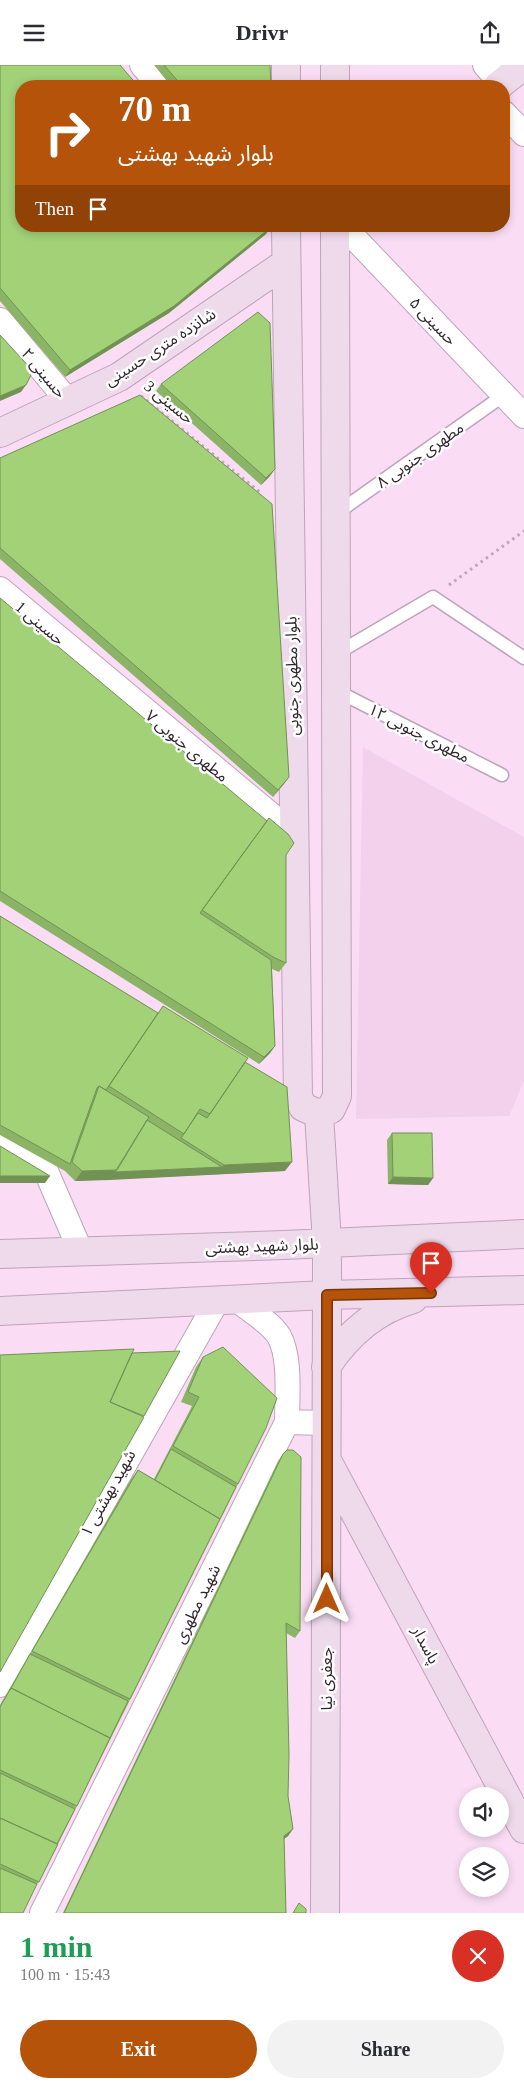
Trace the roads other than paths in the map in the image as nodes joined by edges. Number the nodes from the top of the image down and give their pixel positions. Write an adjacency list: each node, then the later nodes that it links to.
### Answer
1 (142, 65): 6 (street)
2 (286, 65): 7 (street)
3 (335, 65): 8 (street)
4 (524, 65): 5 (street)
5 (495, 78)
6 (155, 80)
7 (286, 80)
8 (335, 80)
9 (510, 119): 10 (street)
10 (524, 134)
11 (335, 232): 19 (street)
12 (349, 232): 15 (street, حسینی ۵)
13 (283, 239): 16 (street, شانزده متری حسینی); 26 (street, بلوار مطهری جنوبی)
14 (0, 320): 16 (street, حسینی ۲)
15 (504, 395): 17 (street, حسینی ۵); 19 (lane, مطهری جنوبی ۸)
16 (69, 402): 18 (street, شانزده متری حسینی)
17 (524, 416)
18 (0, 433)
19 (335, 515): 21 (street)
20 (0, 589): 22 (street, حسینی 1)
21 (335, 655): 23 (lane); 24 (street)
22 (80, 657): 26 (street, مطهری جنوبی ۷)
23 (524, 658)
24 (335, 690): 25 (lane, مطهری جنوبی ۱۲); 28 (street)
25 (502, 775)
26 (294, 834): 28 (street, بلوار مطهری جنوبی)
27 (272, 1082): 28 (street)
28 (308, 1106): 31 (street, بلوار مطهری جنوبی)
29 (0, 1145): 32 (street)
30 (524, 1233): 31 (street, بلوار شهید بهشتی)
31 (327, 1243): 32 (street, بلوار شهید بهشتی); 36 (street, بلوار مطهری جنوبی)
32 (81, 1253): 33 (street, بلوار شهید بهشتی)
33 (0, 1254)
34 (524, 1291): 35 (street)
35 (448, 1292): 36 (street); 39 (street)
36 (327, 1295): 37 (street); 39 (street, جعفری نیا)
37 (227, 1301): 38 (street); 40 (street, شهید مطهری); 43 (street, شهید بهشتی ۱)
38 (0, 1311)
39 (326, 1367): 41 (street, جعفری نیا)
40 (287, 1422): 41 (street); 45 (street, شهید مطهری)
41 (326, 1423): 42 (street, جعفری نیا)
42 (327, 1461): 44 (street, پاسدار); 46 (street, جعفری نیا)
43 (0, 1685)
44 (524, 1829)
45 (42, 1913)
46 (325, 1913)

